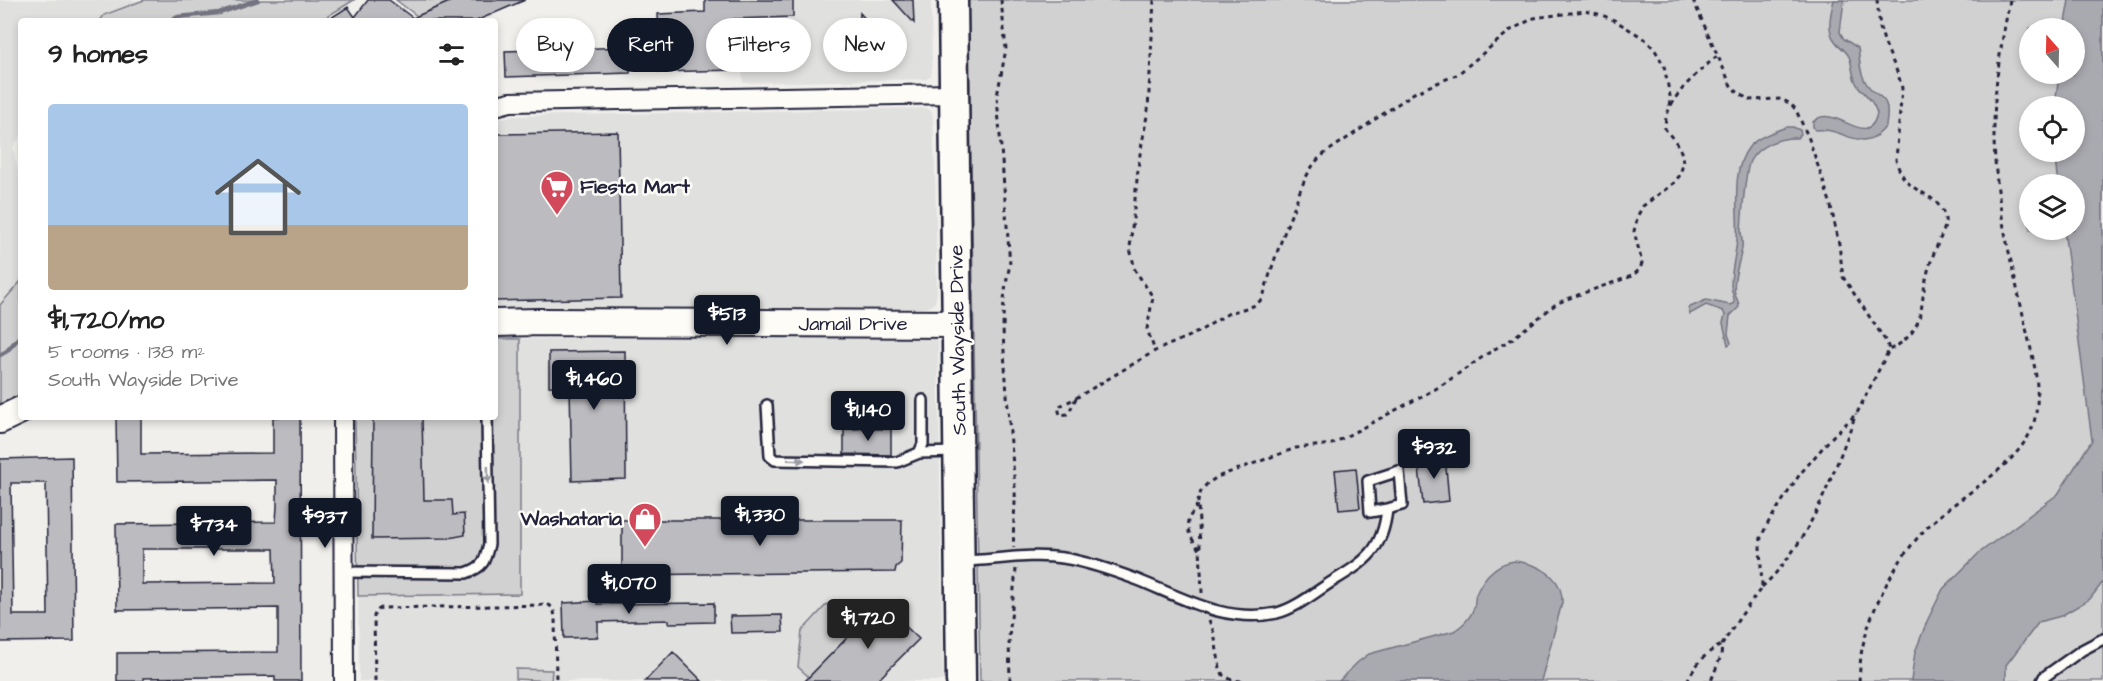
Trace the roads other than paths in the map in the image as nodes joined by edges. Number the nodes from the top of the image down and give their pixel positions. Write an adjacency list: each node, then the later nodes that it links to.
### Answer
1 (953, 0): 2 (main road, South Wayside Drive)
2 (953, 94): 3 (street); 5 (main road, South Wayside Drive)
3 (498, 105)
4 (498, 323): 5 (street, Jamail Drive)
5 (958, 324): 12 (main road, South Wayside Drive)
6 (923, 400): 13 (lane)
7 (767, 405): 13 (lane, one-way to 13)
8 (18, 411): 9 (street)
9 (0, 420)
10 (343, 420): 16 (street)
11 (487, 420): 16 (lane, one-way to 16)
12 (959, 452): 13 (lane); 15 (main road, South Wayside Drive)
13 (919, 453)
14 (1387, 509): 14 (lane); 15 (lane)
15 (960, 561): 19 (main road, South Wayside Drive)
16 (344, 572): 18 (street)
17 (2103, 639): 20 (lane)
18 (344, 681)
19 (961, 681)
20 (2042, 681)

